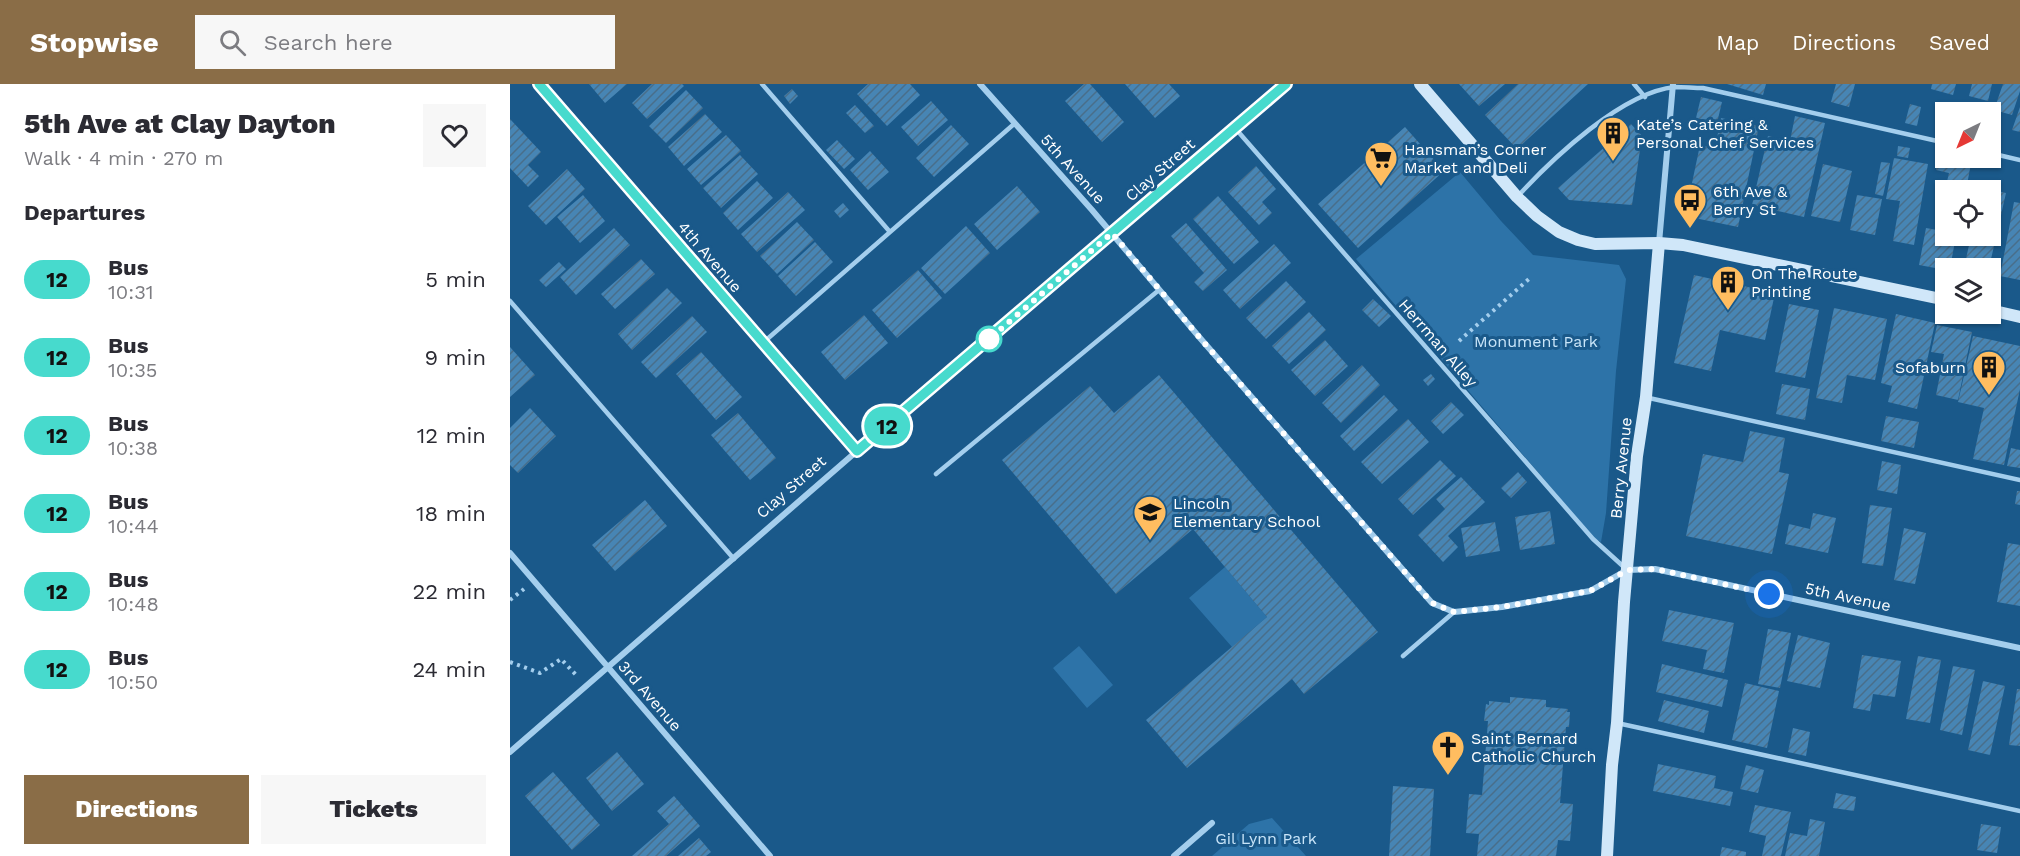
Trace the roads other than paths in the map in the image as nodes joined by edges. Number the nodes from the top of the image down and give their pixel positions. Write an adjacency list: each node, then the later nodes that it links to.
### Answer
1 (539, 84): 23 (street, 4th Avenue)
2 (762, 84): 15 (lane)
3 (980, 84): 9 (street, 5th Avenue)
4 (1286, 84): 10 (street, Clay Street)
5 (1420, 84): 14 (street)
6 (1634, 84): 8 (lane)
7 (1673, 86): 8 (lane); 11 (lane); 17 (street, Berry Avenue)
8 (1645, 97): 14 (lane)
9 (1014, 124): 15 (lane); 16 (street, 5th Avenue)
10 (1235, 128): 16 (street, Clay Street); 30 (lane, Herrman Alley)
11 (1935, 141)
12 (2001, 156): 13 (lane)
13 (2020, 160)
14 (1517, 196): 17 (street)
15 (890, 232): 23 (lane)
16 (1112, 233): 18 (street, 5th Avenue); 25 (street, Clay Street)
17 (1659, 243): 19 (street); 24 (street, Berry Avenue)
18 (1159, 290): 26 (lane); 31 (street, 5th Avenue)
19 (1935, 298)
20 (510, 301): 29 (lane)
21 (2001, 312): 22 (street)
22 (2020, 316)
23 (762, 343): 25 (street, 4th Avenue)
24 (1646, 397): 27 (lane); 30 (street, Berry Avenue)
25 (857, 451): 29 (street, Clay Street)
26 (936, 474)
27 (2020, 480)
28 (510, 553): 34 (street, 3rd Avenue)
29 (734, 559): 34 (street, Clay Street)
30 (1628, 570): 31 (street, 5th Avenue); 32 (street, 5th Avenue); 35 (street, Berry Avenue)
31 (1454, 612): 33 (lane)
32 (2020, 648)
33 (1403, 656)
34 (608, 667): 36 (street, Clay Street); 39 (street, 3rd Avenue)
35 (1617, 723): 37 (lane); 41 (street, Berry Avenue)
36 (510, 752)
37 (2020, 811)
38 (1212, 823): 40 (street)
39 (770, 856)
40 (1174, 856)
41 (1607, 856)

